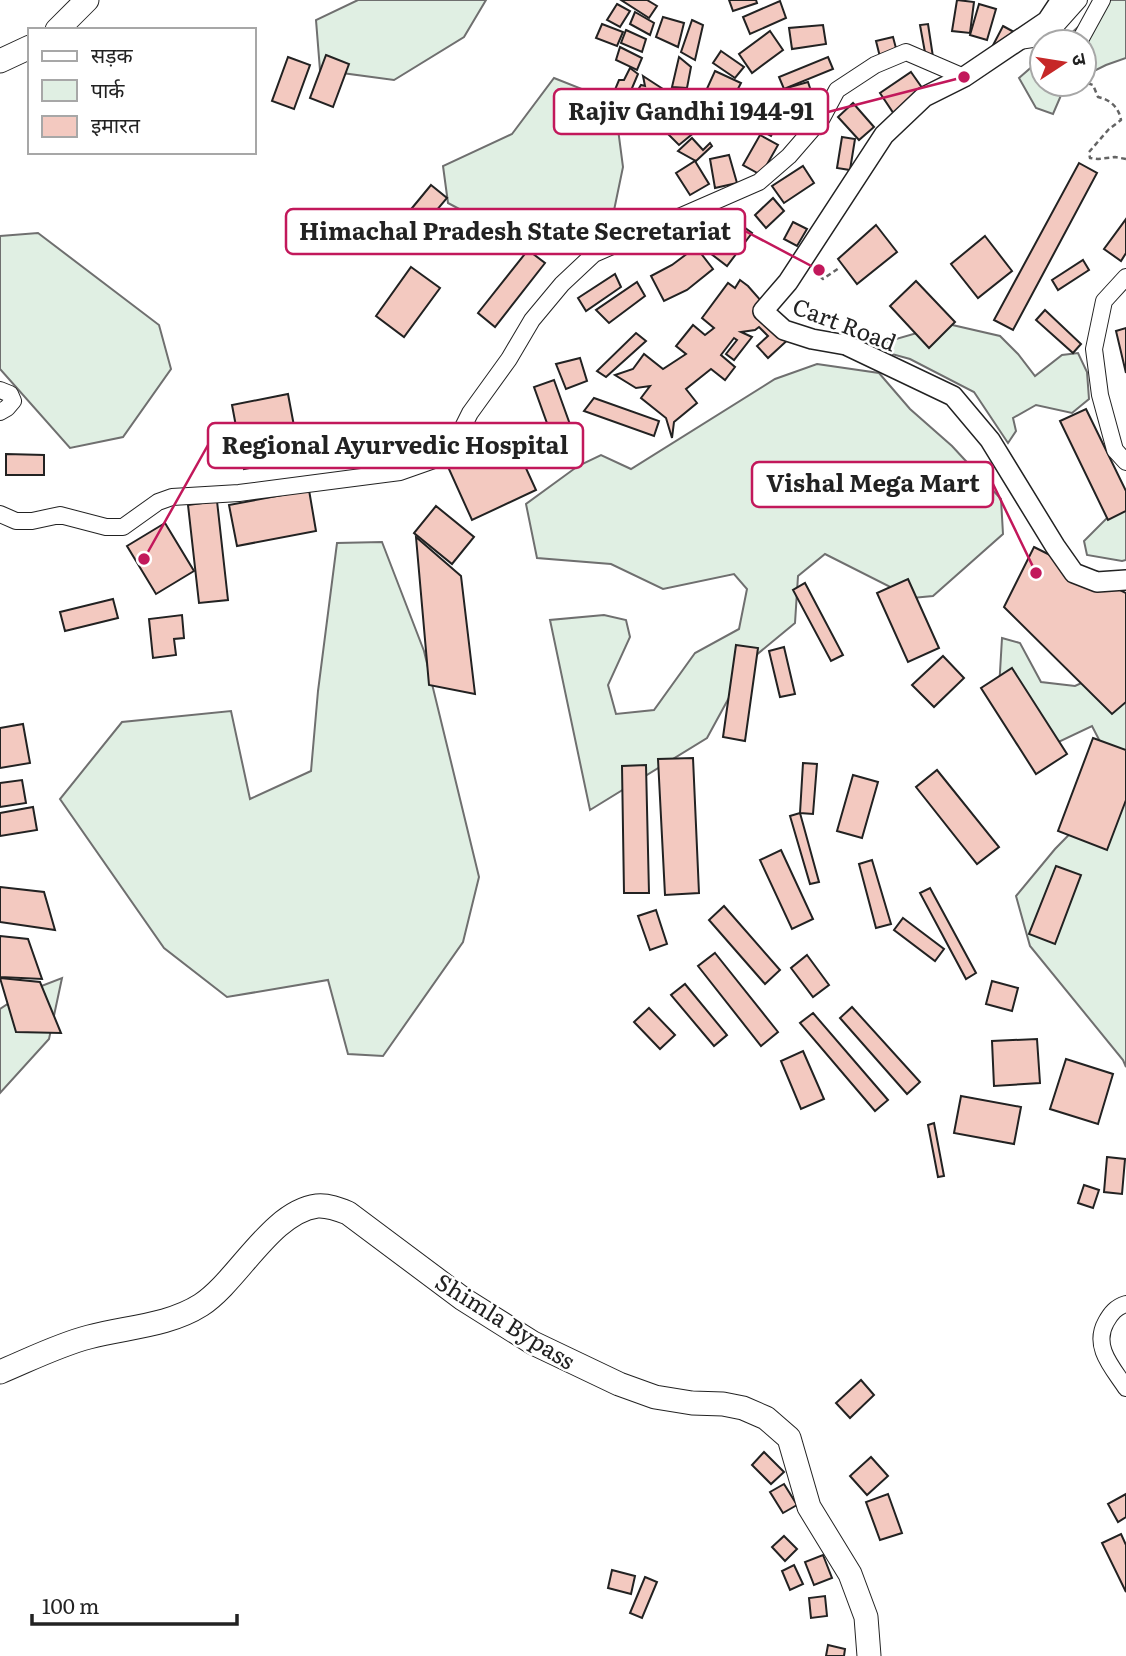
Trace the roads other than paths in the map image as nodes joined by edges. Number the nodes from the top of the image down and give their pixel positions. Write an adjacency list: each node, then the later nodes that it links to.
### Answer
1 (87, 0): 5 (highway)
2 (1061, 0): 7 (main road, Cart Road)
3 (1079, 0): 7 (street)
4 (1102, 0): 6 (street)
5 (59, 28)
6 (1087, 28)
7 (1019, 41): 10 (main road, Cart Road)
8 (28, 48): 9 (highway)
9 (0, 61)
10 (964, 77): 15 (street); 16 (main road, Cart Road)
11 (1126, 277): 14 (street)
12 (0, 390): 13 (street)
13 (0, 412)
14 (1126, 462)
15 (0, 514)
16 (1126, 580)
17 (1126, 1304): 19 (street)
18 (0, 1372): 20 (highway, Shimla Bypass)
19 (1126, 1388)
20 (869, 1656)

